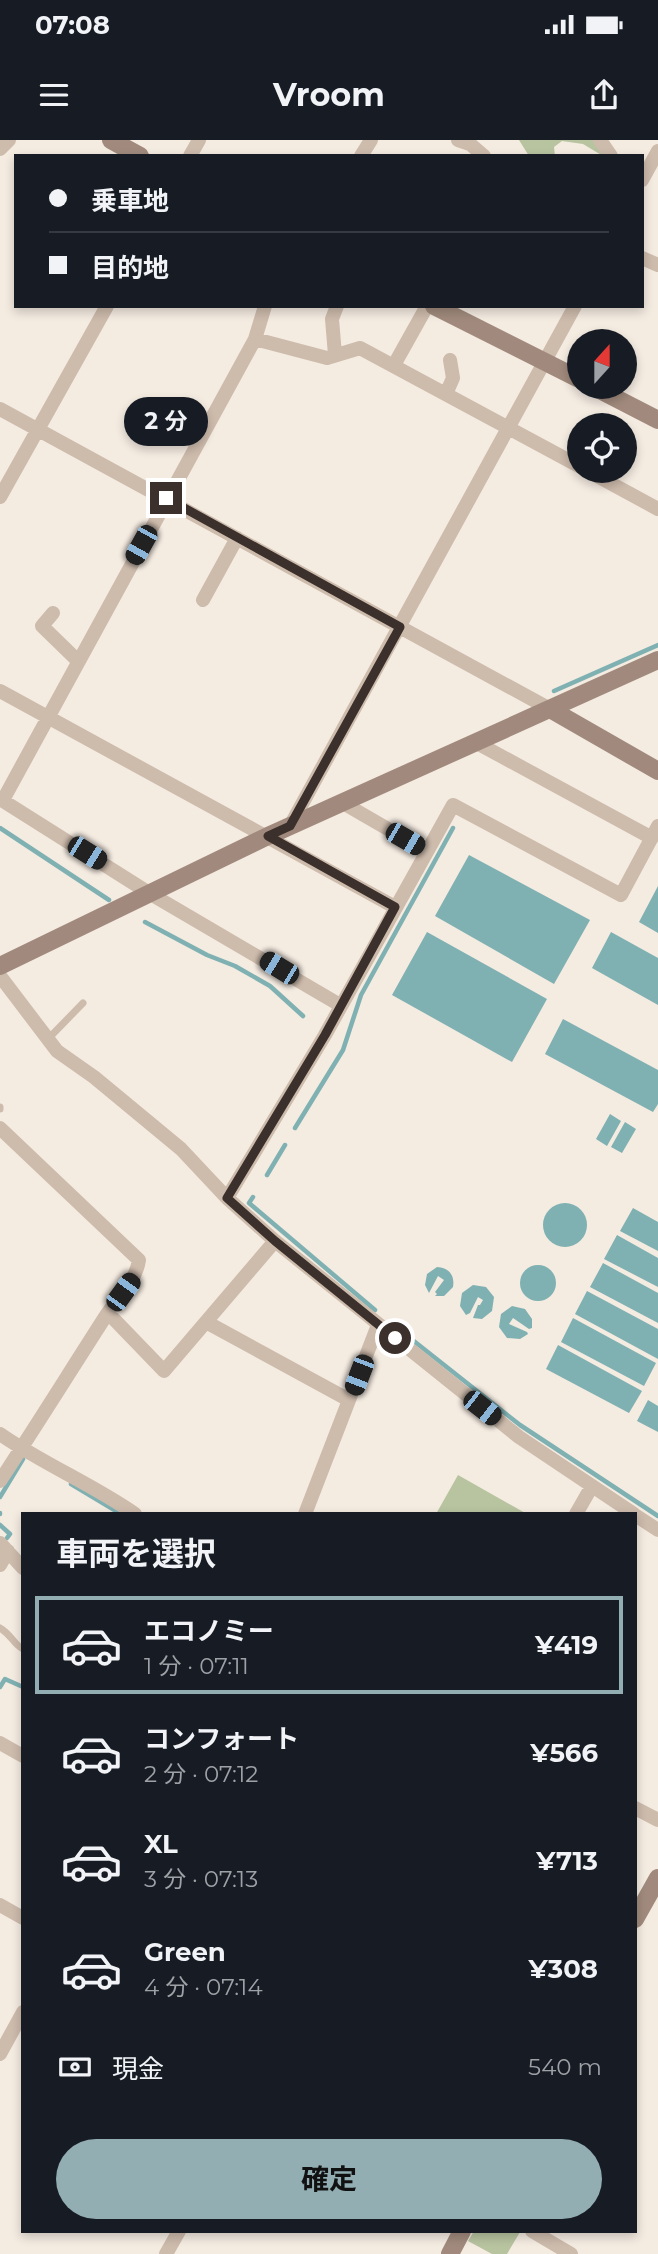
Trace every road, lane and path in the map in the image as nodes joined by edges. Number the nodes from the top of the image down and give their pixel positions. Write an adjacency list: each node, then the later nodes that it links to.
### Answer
1 (9, 140): 4 (street)
2 (111, 140): 6 (street)
3 (458, 140): 7 (street)
4 (0, 149)
5 (658, 150): 8 (street)
6 (136, 154)
7 (482, 154)
8 (644, 176)
9 (106, 308): 26 (street)
10 (264, 308): 15 (street)
11 (336, 308): 16 (street)
12 (426, 308): 19 (street)
13 (437, 308): 18 (street)
14 (574, 308): 18 (street)
15 (255, 339): 16 (street); 30 (street)
16 (335, 355): 19 (street)
17 (450, 360): 21 (street)
18 (546, 362): 20 (street); 25 (street)
19 (394, 365): 21 (street)
20 (567, 373)
21 (446, 394): 25 (street)
22 (617, 399): 24 (street)
23 (0, 409): 26 (street)
24 (658, 420)
25 (509, 428): 27 (street); 35 (street)
26 (38, 429): 29 (street); 30 (street)
27 (567, 459)
28 (610, 483): 31 (street)
29 (0, 497)
30 (166, 498): 32 (street); 37 (street)
31 (658, 509)
32 (237, 538): 33 (street); 35 (street)
33 (203, 600)
34 (53, 613): 37 (street)
35 (400, 627): 39 (street); 45 (street)
36 (658, 660): 39 (street)
37 (78, 661): 40 (street)
38 (0, 691): 40 (street)
39 (550, 709): 41 (street); 42 (street)
40 (48, 717): 43 (street); 47 (street)
41 (477, 743): 44 (street); 46 (street)
42 (658, 771)
43 (1, 799): 49 (street)
44 (343, 803): 45 (street); 48 (street)
45 (290, 826): 47 (street)
46 (655, 832): 48 (street)
47 (268, 836): 49 (street); 50 (street)
48 (426, 851): 50 (street)
49 (149, 893): 51 (street); 54 (street)
50 (395, 907): 54 (street)
51 (0, 966)
52 (0, 976): 55 (street)
53 (83, 1003): 55 (lane)
54 (340, 1005): 57 (street)
55 (48, 1039): 57 (street)
56 (0, 1128): 59 (street)
57 (227, 1198): 58 (street)
58 (275, 1241): 60 (street); 61 (street)
59 (108, 1313): 60 (street); 64 (street)
60 (206, 1322): 62 (street)
61 (378, 1325): 62 (street); 66 (street)
62 (349, 1400): 68 (street)
63 (0, 1434): 64 (street)
64 (21, 1449): 65 (street); 67 (street)
65 (0, 1481)
66 (592, 1486): 69 (street); 70 (street)
67 (132, 1512)
68 (306, 1512)
69 (577, 1512)
70 (632, 1512)
71 (637, 1515): 72 (street)
72 (658, 1530)
73 (4, 1547): 74 (street); 75 (street)
74 (0, 1565)
75 (21, 1566)
76 (0, 1628): 77 (lane)
77 (21, 1648)
78 (0, 1743): 79 (street)
79 (21, 1755)
80 (637, 1809): 81 (street)
81 (658, 1820)
82 (658, 1878): 84 (street)
83 (0, 1905): 85 (street)
84 (637, 1915)
85 (21, 1917)
86 (21, 2016): 87 (street)
87 (0, 2054)
88 (178, 2233): 91 (street)
89 (461, 2233): 92 (street)
90 (535, 2233): 93 (street)
91 (166, 2254)
92 (450, 2254)
93 (571, 2254)

